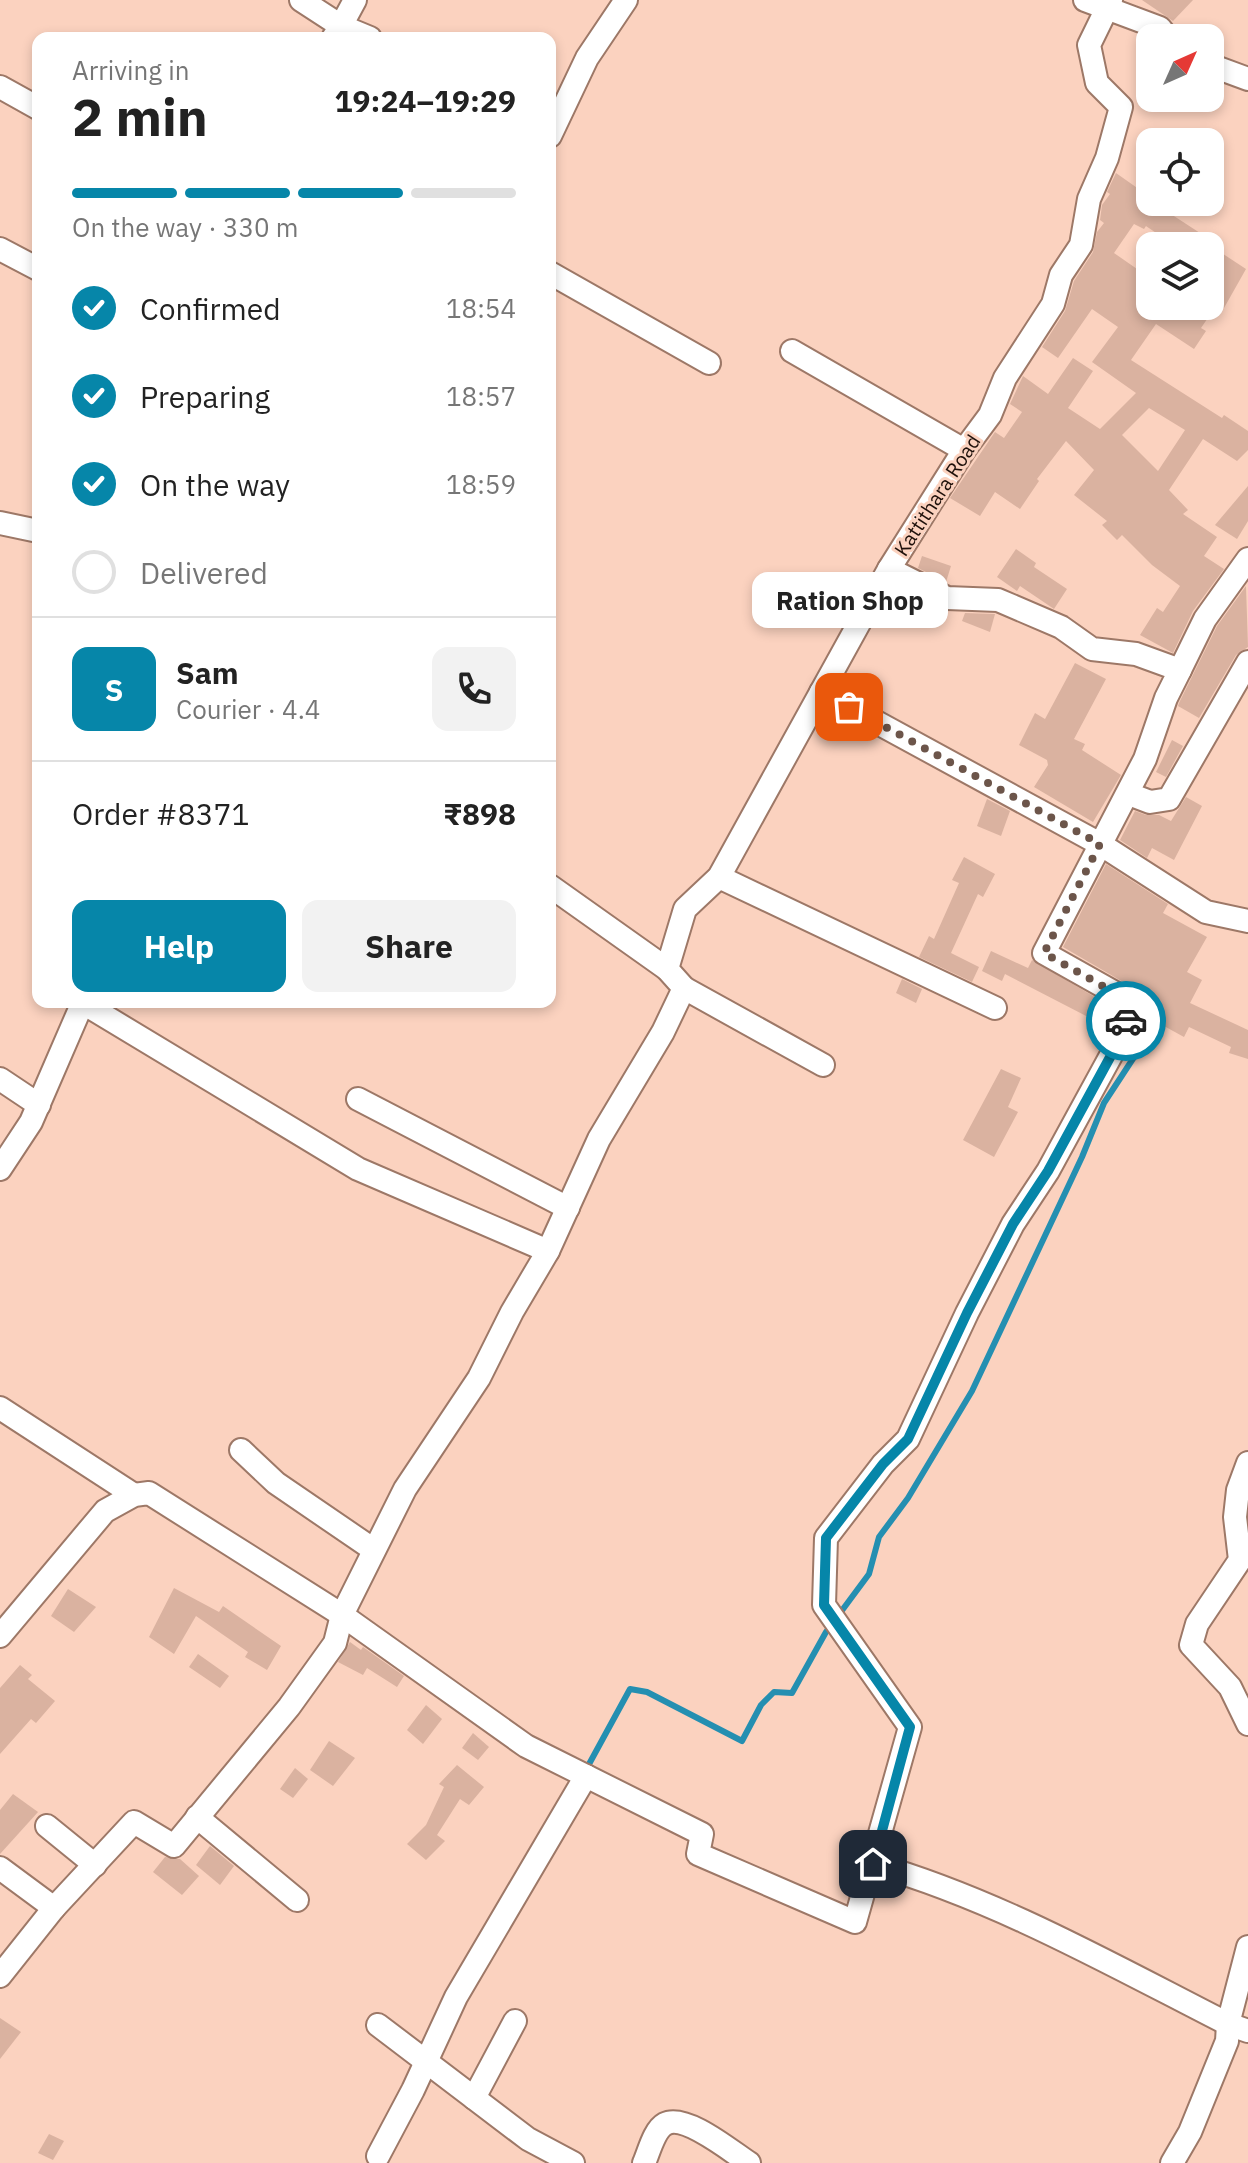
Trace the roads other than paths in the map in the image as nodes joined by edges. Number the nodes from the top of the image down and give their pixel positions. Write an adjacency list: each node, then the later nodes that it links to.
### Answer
1 (301, 0): 7 (street)
2 (355, 0): 7 (street)
3 (626, 0): 12 (street)
4 (1085, 0): 5 (street)
5 (1109, 4): 6 (street); 18 (street, Kattithara Road)
6 (1152, 24)
7 (337, 32)
8 (1224, 70): 9 (street)
9 (1248, 79)
10 (0, 87): 11 (street)
11 (32, 105)
12 (556, 123)
13 (0, 249): 14 (street)
14 (32, 266)
15 (556, 276): 17 (street)
16 (792, 351): 18 (street)
17 (709, 363)
18 (964, 450): 22 (street, Kattithara Road)
19 (0, 523): 20 (street)
20 (32, 530)
21 (1248, 559): 24 (street)
22 (889, 569): 24 (street, Kattithara Road); 25 (street)
23 (1248, 662): 26 (street)
24 (1180, 670): 26 (street)
25 (821, 692): 27 (street); 28 (street)
26 (1129, 794): 27 (street)
27 (1100, 844): 30 (street); 54 (street)
28 (719, 877): 31 (street); 35 (street)
29 (556, 890): 31 (street)
30 (1248, 921)
31 (667, 969): 32 (street)
32 (684, 988): 36 (street); 41 (street)
33 (81, 1008): 39 (street)
34 (91, 1008): 42 (street)
35 (995, 1008)
36 (823, 1065)
37 (0, 1079): 39 (street)
38 (358, 1099): 41 (street)
39 (39, 1105): 40 (street)
40 (0, 1169)
41 (568, 1208): 42 (street)
42 (548, 1251): 47 (street)
43 (0, 1408): 46 (street)
44 (241, 1450): 47 (street)
45 (1248, 1463): 50 (street)
46 (134, 1495): 48 (street); 49 (street)
47 (374, 1550): 48 (street)
48 (342, 1615): 51 (street); 52 (street)
49 (0, 1636)
50 (1248, 1724)
51 (586, 1776): 54 (street); 64 (street)
52 (197, 1817): 55 (street); 57 (street)
53 (47, 1826): 55 (street)
54 (873, 1864): 63 (street)
55 (95, 1865): 58 (street)
56 (0, 1868): 58 (street)
57 (297, 1900)
58 (54, 1908): 60 (street)
59 (1248, 1947): 63 (street)
60 (0, 1976)
61 (515, 2021): 65 (street)
62 (378, 2025): 64 (street)
63 (1238, 2027): 70 (street)
64 (427, 2061): 65 (street); 66 (street)
65 (474, 2098): 67 (street)
66 (378, 2156)
67 (573, 2163)
68 (644, 2163): 69 (street)
69 (749, 2163)
70 (1172, 2163)

